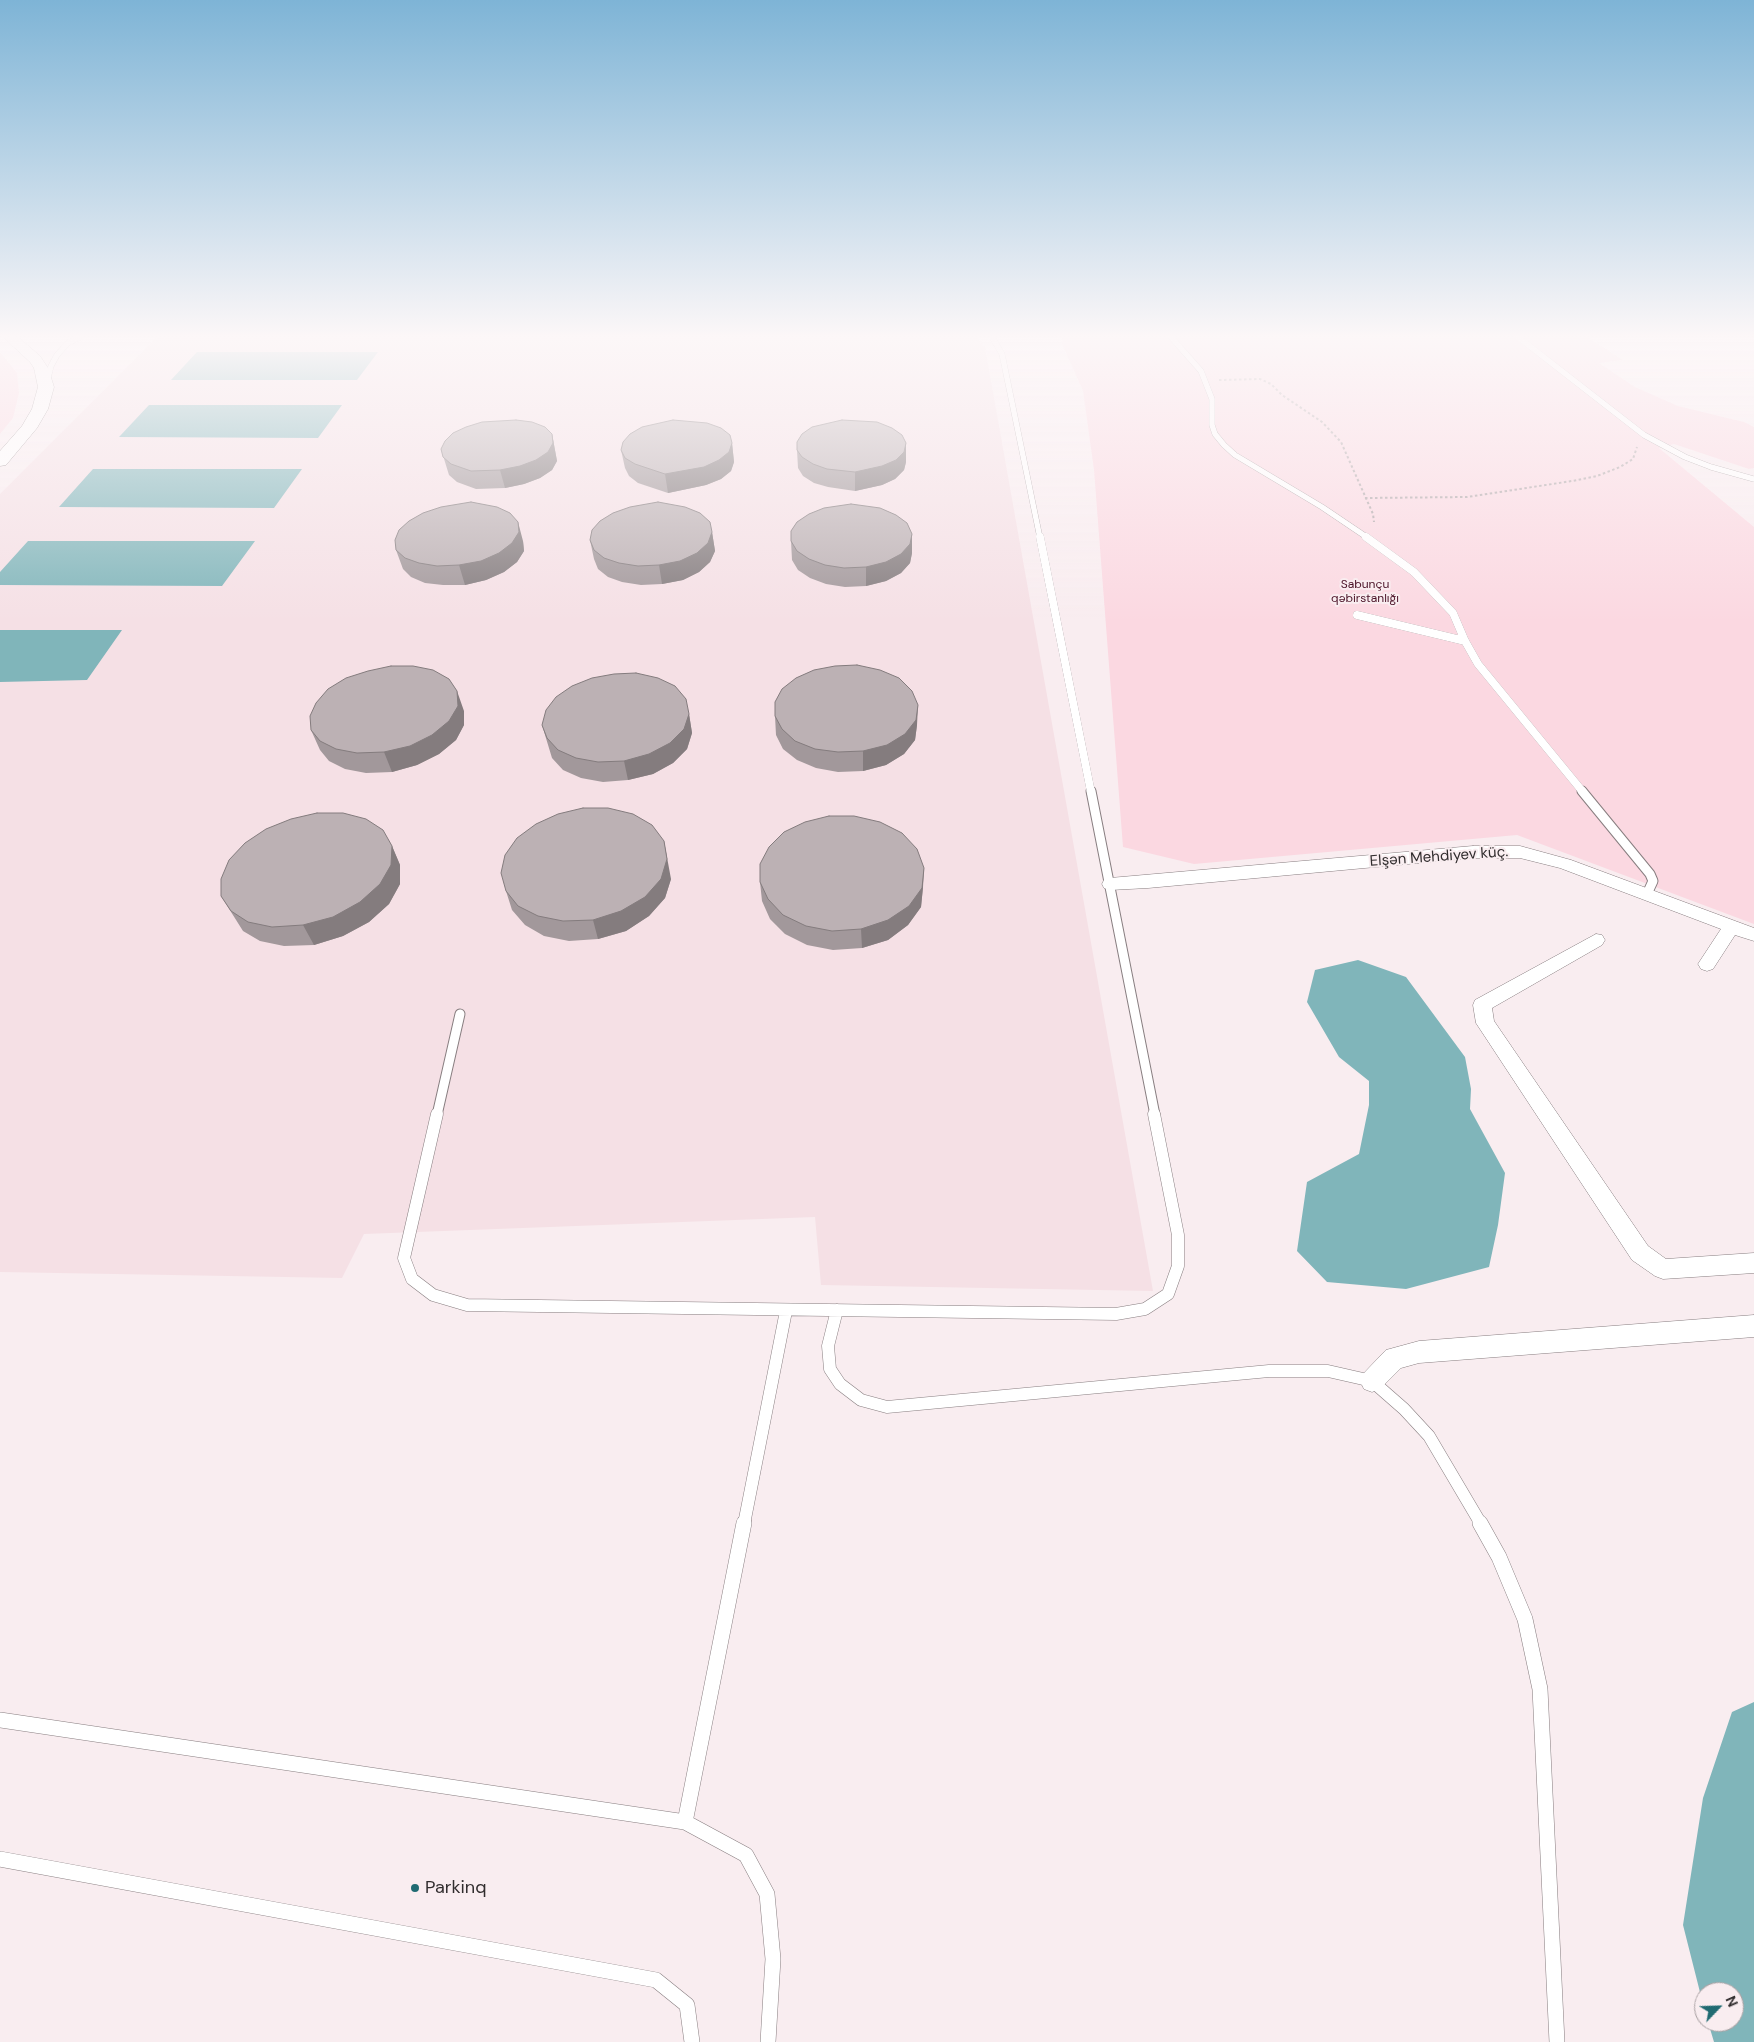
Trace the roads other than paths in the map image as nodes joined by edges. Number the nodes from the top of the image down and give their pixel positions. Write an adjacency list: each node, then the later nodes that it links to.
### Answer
1 (25, 432): 5 (main road)
2 (1019, 432): 9 (lane)
3 (1214, 432): 8 (lane)
4 (1641, 432): 6 (lane)
5 (0, 461)
6 (1754, 479)
7 (1357, 615): 8 (lane)
8 (1465, 641): 10 (lane)
9 (1110, 884): 10 (street, Elşən Mehdiyev küç.); 18 (lane)
10 (1647, 894): 11 (street, Elşən Mehdiyev küç.)
11 (1732, 926): 12 (street, Elşən Mehdiyev küç.); 14 (street)
12 (1754, 935)
13 (1596, 940): 16 (street)
14 (1707, 964)
15 (460, 1014): 17 (lane)
16 (1754, 1263)
17 (786, 1310): 18 (lane); 22 (lane)
18 (837, 1310): 20 (lane)
19 (1754, 1326): 20 (street)
20 (1372, 1381): 26 (lane)
21 (0, 1720): 22 (lane)
22 (686, 1822): 25 (lane)
23 (0, 1859): 24 (lane)
24 (692, 2042)
25 (768, 2042)
26 (1558, 2042)

